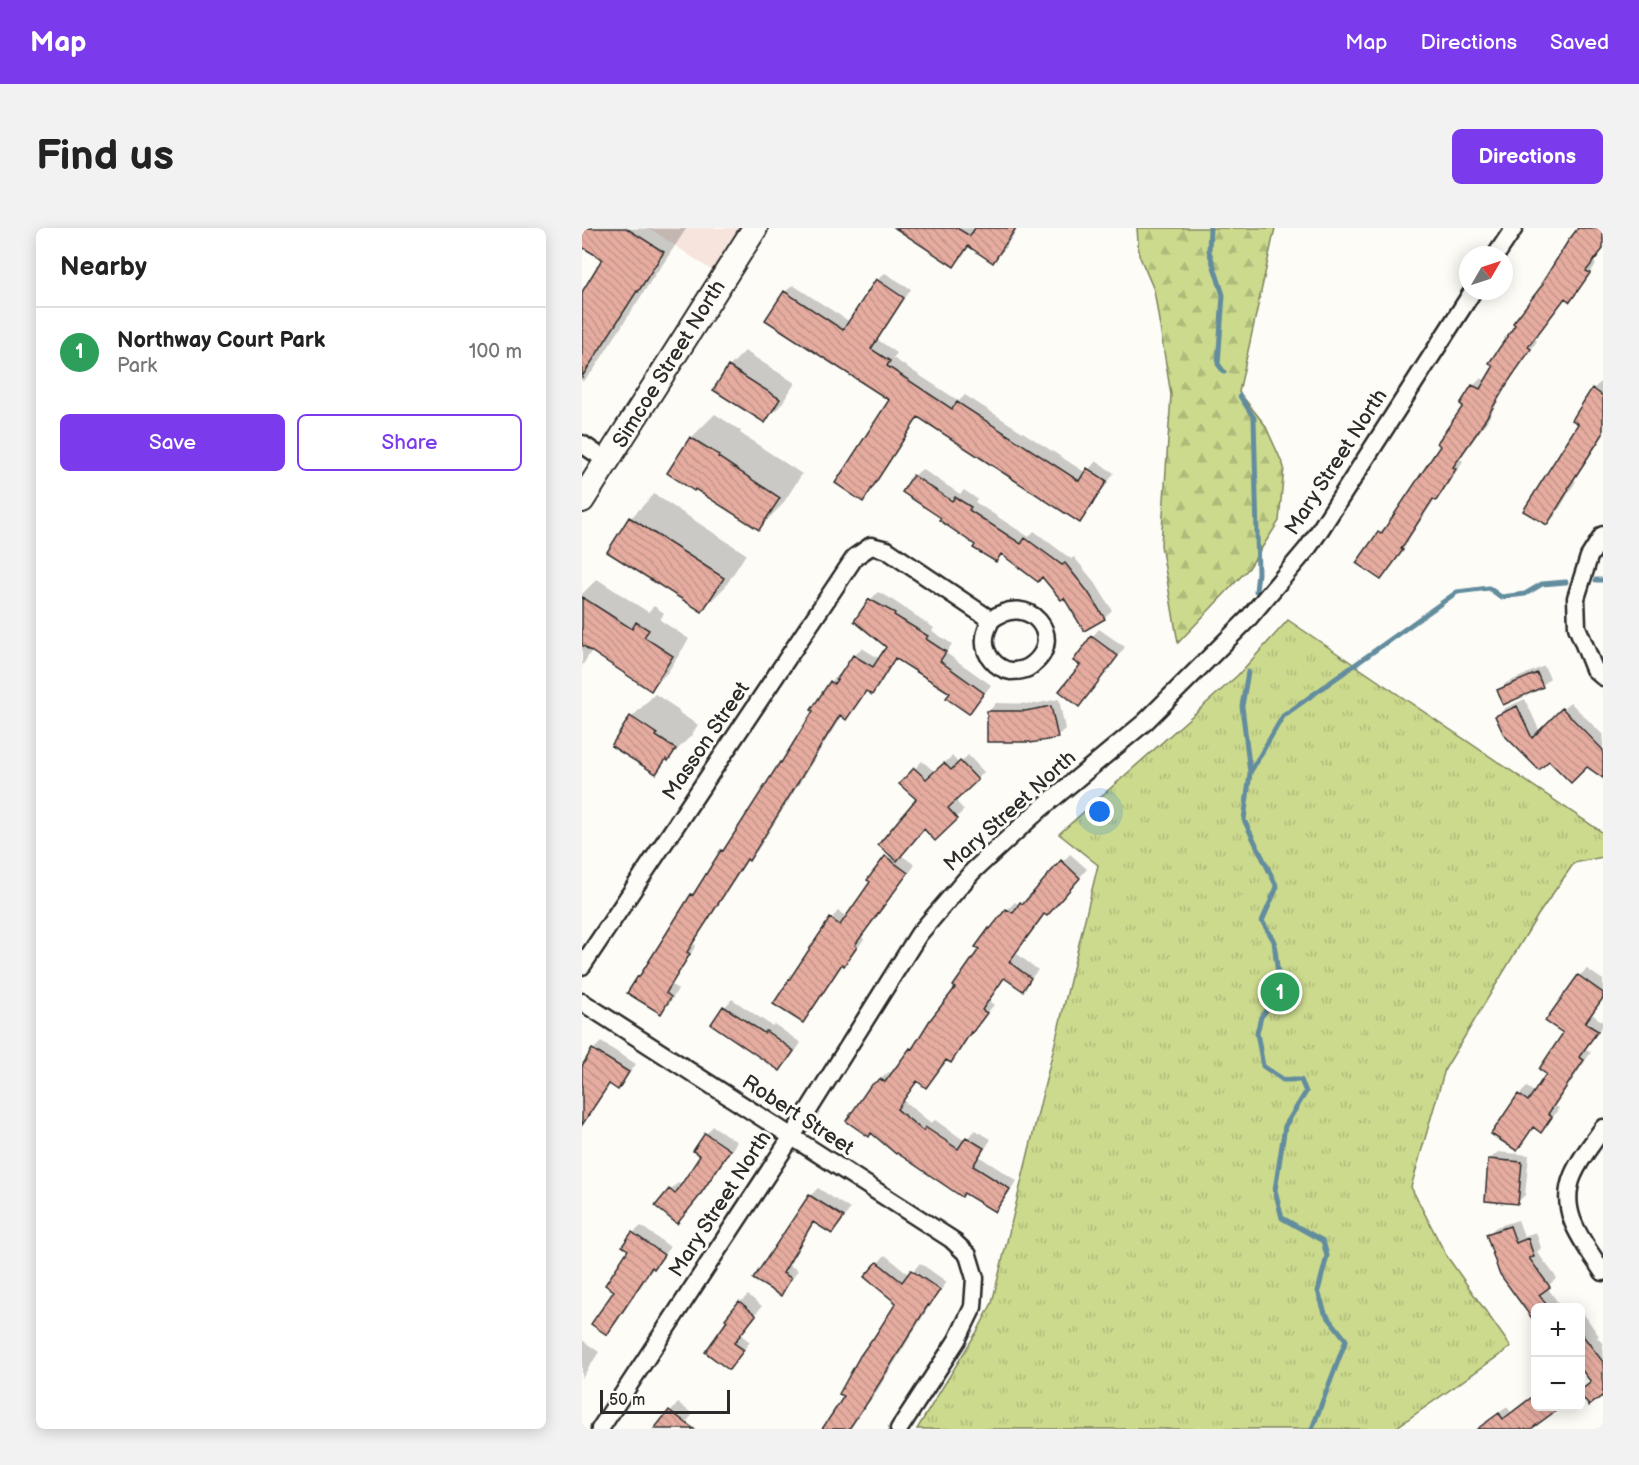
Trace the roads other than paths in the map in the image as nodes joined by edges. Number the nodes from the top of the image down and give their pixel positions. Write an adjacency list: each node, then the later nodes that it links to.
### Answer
1 (755, 228): 6 (main road, Simcoe Street North)
2 (1514, 228): 3 (street)
3 (1502, 246)
4 (1467, 300): 14 (street, Mary Street North)
5 (582, 444): 6 (street)
6 (607, 461): 7 (main road, Simcoe Street North)
7 (582, 500)
8 (1603, 535): 10 (street)
9 (991, 620): 11 (street, Masson Street)
10 (1603, 677)
11 (582, 966)
12 (582, 1002): 14 (street, Robert Street)
13 (1603, 1128): 15 (street)
14 (791, 1138): 16 (street, Mary Street North); 17 (street, Robert Street)
15 (1603, 1272)
16 (600, 1429)
17 (899, 1429)

